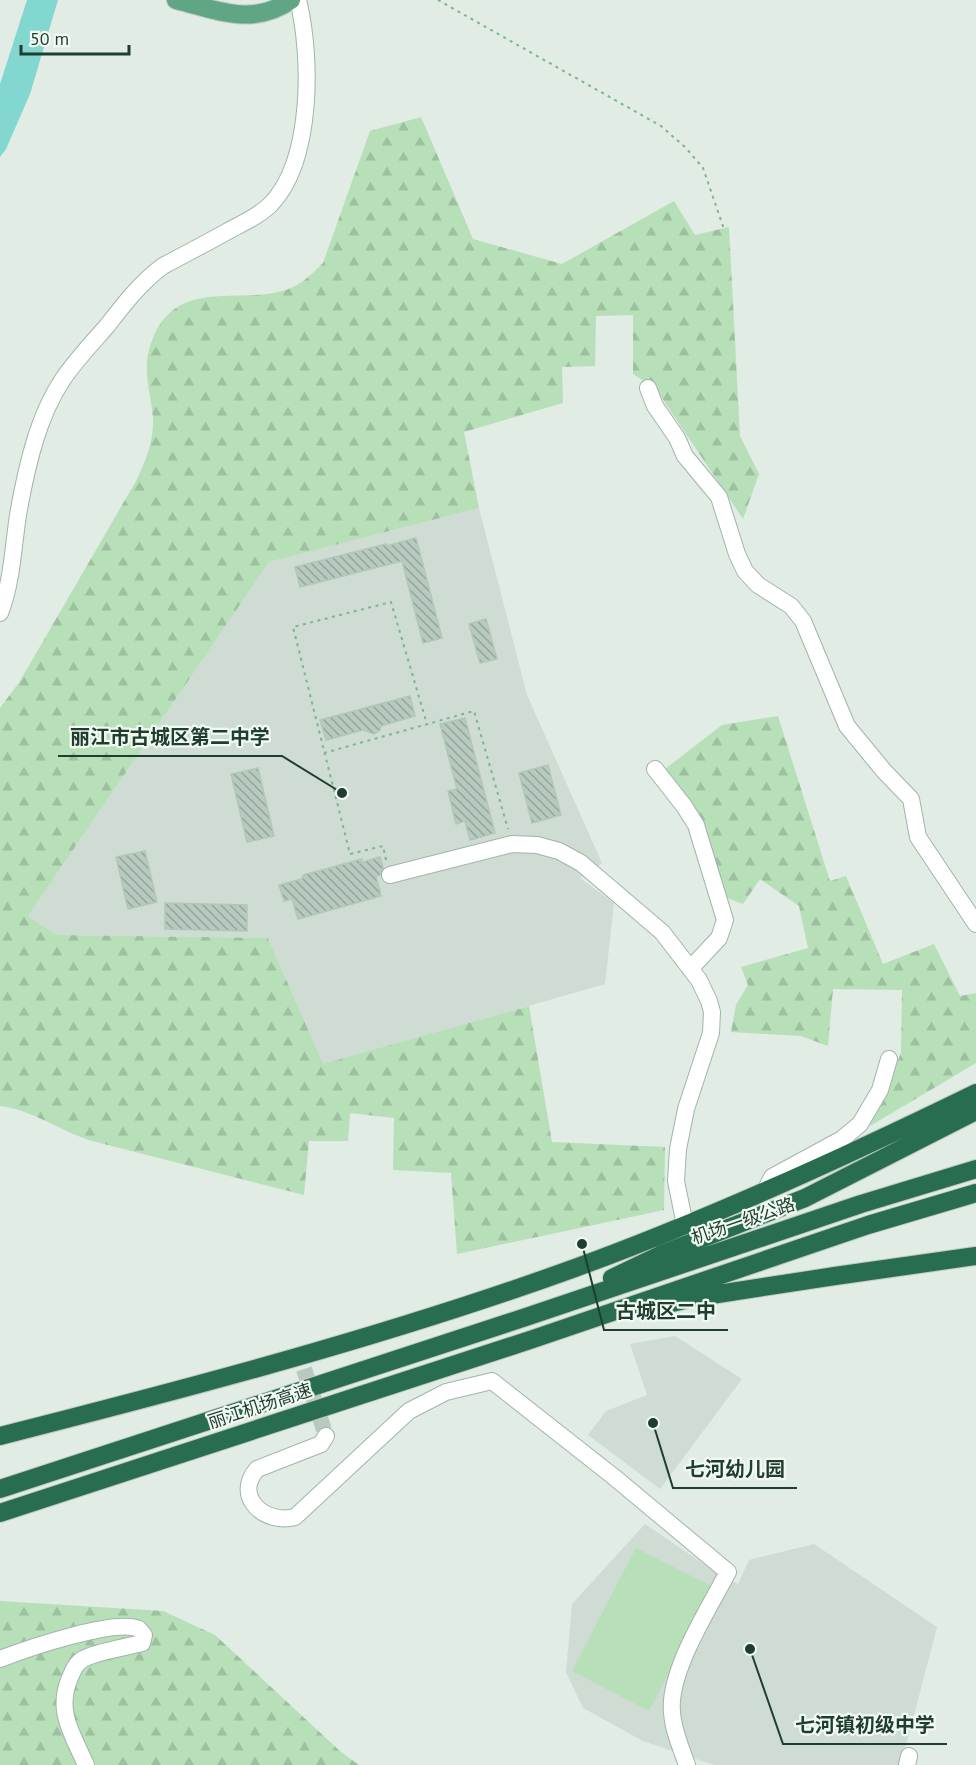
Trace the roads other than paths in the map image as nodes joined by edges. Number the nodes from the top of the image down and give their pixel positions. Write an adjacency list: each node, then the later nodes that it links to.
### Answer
1 (176, 0): 4 (main road)
2 (291, 0): 4 (main road)
3 (298, 0): 6 (street)
4 (205, 4)
5 (648, 388): 9 (street)
6 (0, 613)
7 (655, 769): 10 (street)
8 (390, 875): 10 (street)
9 (976, 924)
10 (690, 969): 17 (street)
11 (889, 1059): 15 (street)
12 (976, 1093): 15 (highway)
13 (976, 1111): 19 (highway)
14 (976, 1169): 19 (highway, 机场一级公路)
15 (765, 1191): 17 (highway)
16 (976, 1193): 20 (highway)
17 (685, 1225): 21 (highway)
18 (976, 1256): 20 (highway)
19 (526, 1317): 23 (highway, 丽江机场高速)
20 (533, 1339): 24 (highway, 丽江机场高速)
21 (0, 1436)
22 (326, 1436): 27 (street)
23 (0, 1489)
24 (0, 1513)
25 (0, 1659): 26 (street)
26 (86, 1765)
27 (687, 1765)

